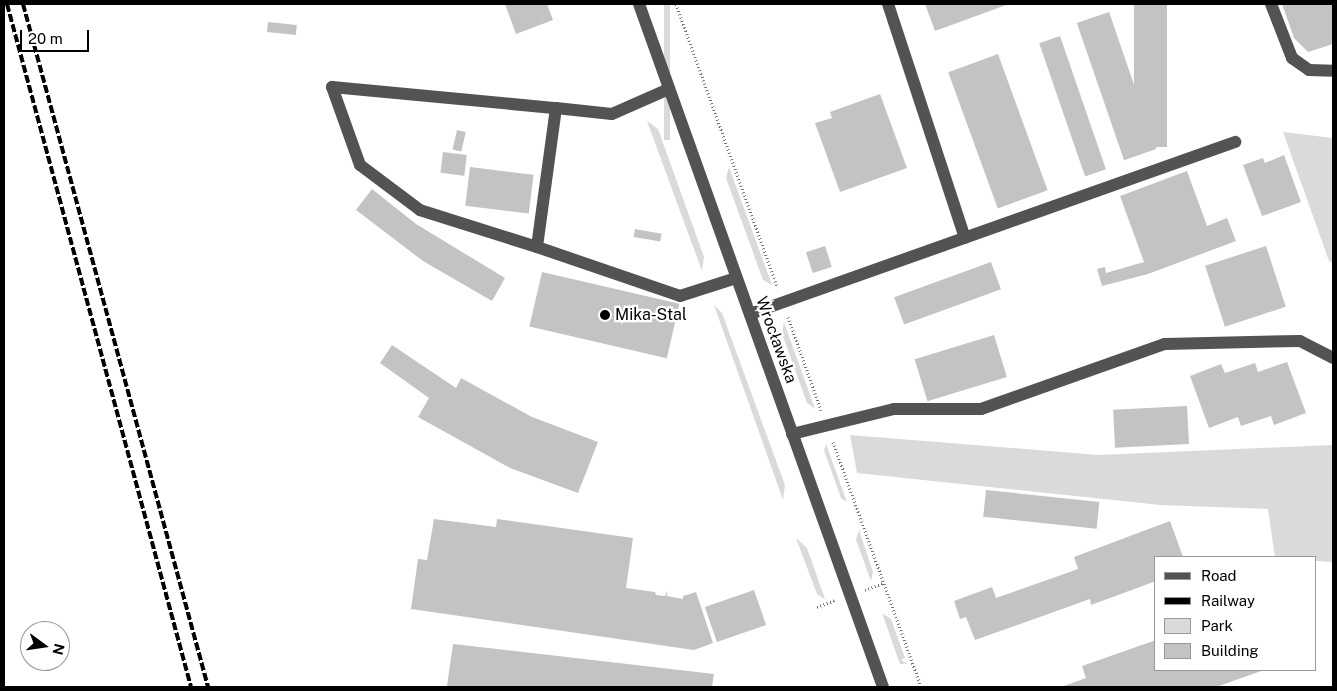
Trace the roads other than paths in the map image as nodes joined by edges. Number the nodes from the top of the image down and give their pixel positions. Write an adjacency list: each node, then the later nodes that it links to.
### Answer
1 (638, 4): 5 (street, Wrocławska)
2 (888, 4): 8 (street)
3 (1271, 4): 4 (street)
4 (1333, 70)
5 (669, 89): 6 (street); 10 (street, Wrocławska)
6 (556, 108): 9 (street); 9 (street)
7 (1235, 142): 8 (street)
8 (965, 238): 11 (street)
9 (537, 247): 10 (street)
10 (736, 278): 11 (street, Wrocławska)
11 (750, 314): 13 (street, Wrocławska)
12 (1333, 358): 13 (street)
13 (792, 434): 14 (street, Wrocławska)
14 (883, 687)

